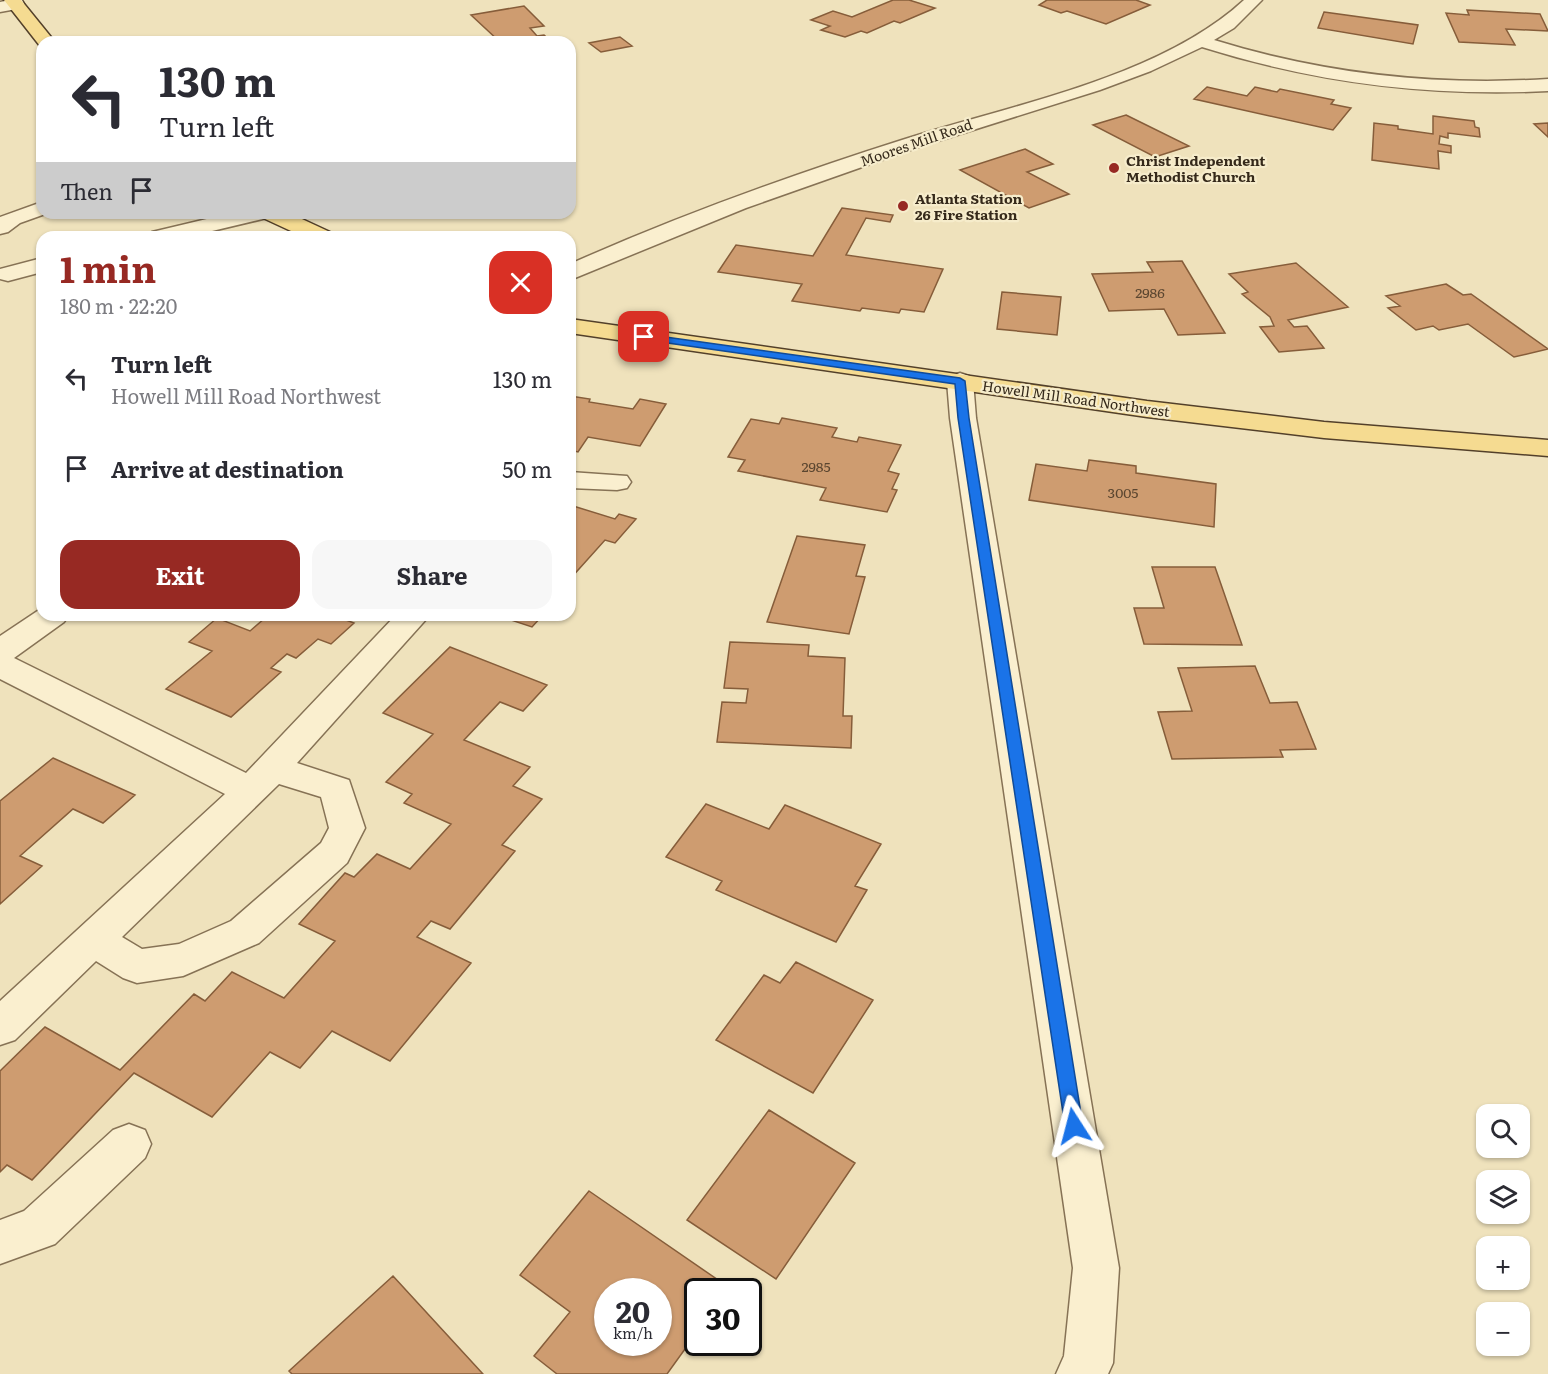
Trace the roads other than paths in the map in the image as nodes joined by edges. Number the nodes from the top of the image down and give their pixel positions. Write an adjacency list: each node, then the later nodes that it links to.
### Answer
1 (1254, 0): 4 (street, Moores Mill Road)
2 (9, 4): 3 (main road)
3 (40, 36)
4 (1200, 41): 5 (street); 13 (street, Moores Mill Road)
5 (1548, 85)
6 (36, 210): 9 (street)
7 (234, 219): 10 (street)
8 (284, 219): 11 (main road)
9 (0, 226)
10 (185, 231)
11 (309, 231)
12 (36, 267): 14 (street)
13 (576, 271)
14 (8, 274)
15 (576, 327): 16 (main road, Howell Mill Road Northwest)
16 (960, 381): 17 (main road, Howell Mill Road Northwest); 29 (street)
17 (1548, 448)
18 (576, 480): 19 (street)
19 (617, 482)
20 (44, 621): 22 (street)
21 (408, 621): 24 (street)
22 (0, 652)
23 (0, 665): 24 (street)
24 (261, 780): 25 (street); 25 (street)
25 (93, 939): 26 (street)
26 (0, 1027)
27 (129, 1144): 28 (street)
28 (0, 1242)
29 (1081, 1374)

